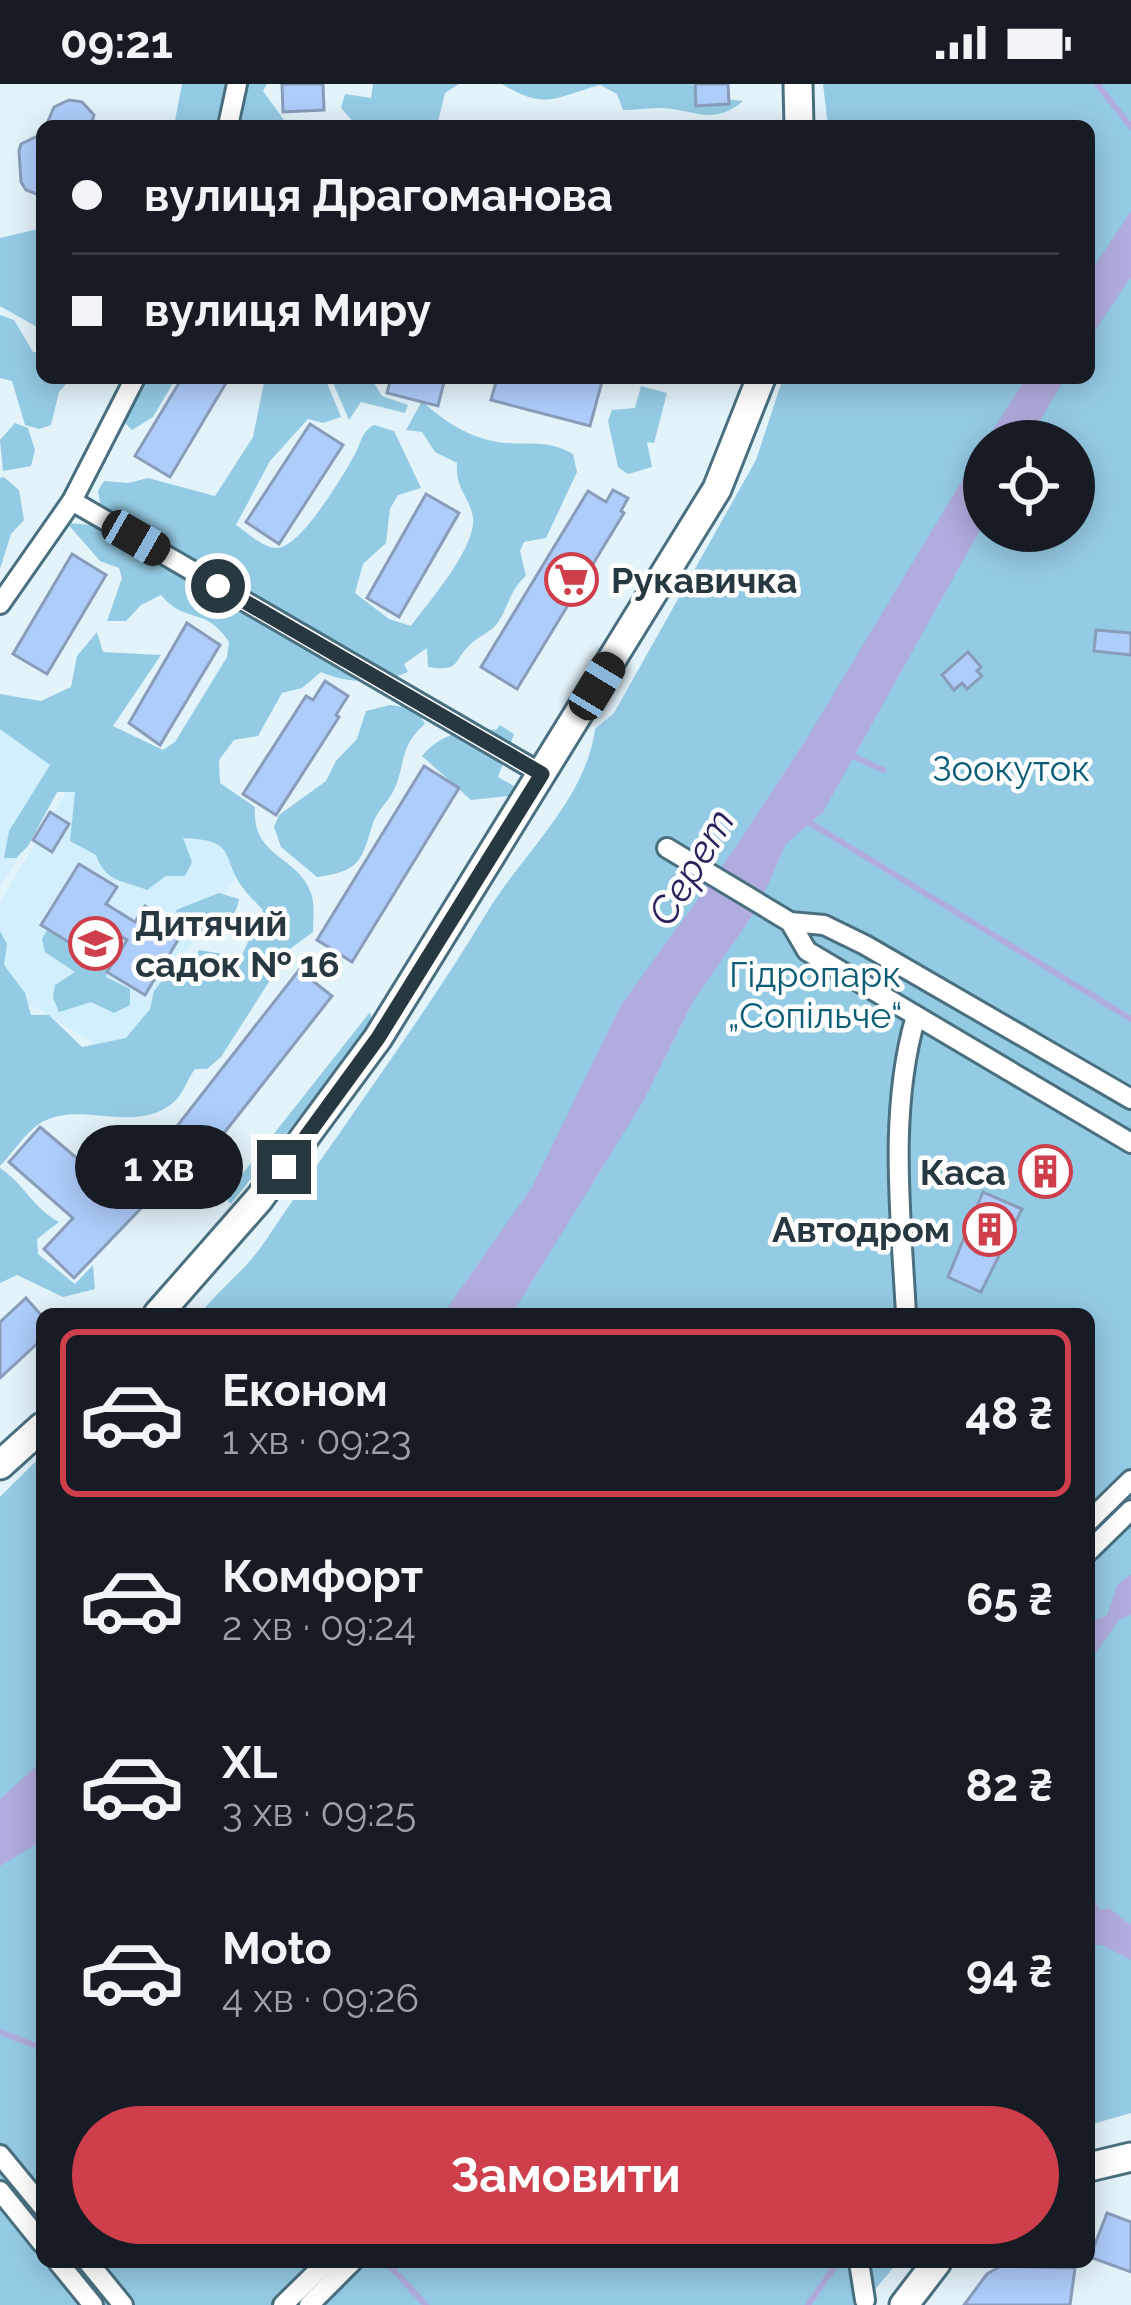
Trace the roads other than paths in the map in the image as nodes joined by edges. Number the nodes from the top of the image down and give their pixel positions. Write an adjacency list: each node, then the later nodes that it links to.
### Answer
1 (237, 84): 3 (street)
2 (798, 84): 4 (main road)
3 (229, 120)
4 (799, 120)
5 (132, 384): 7 (street)
6 (759, 384): 9 (main road)
7 (72, 501): 8 (street); 9 (street)
8 (0, 604)
9 (542, 774): 21 (main road)
10 (668, 848): 11 (street)
11 (790, 922): 12 (street); 13 (street)
12 (865, 945): 13 (street); 14 (street)
13 (848, 975): 15 (street)
14 (987, 1012): 16 (street); 17 (street)
15 (916, 1016): 16 (street); 22 (street)
16 (965, 1045): 18 (street)
17 (1072, 1063): 18 (street); 19 (street)
18 (1051, 1095): 20 (street)
19 (1131, 1099)
20 (1131, 1143)
21 (163, 1308)
22 (906, 1308)
23 (36, 1432): 24 (main road)
24 (0, 1465)
25 (1131, 1480): 27 (street)
26 (1131, 1510): 28 (street)
27 (1095, 1515)
28 (1095, 1544)
29 (0, 2155): 33 (street)
30 (1131, 2157): 31 (main road)
31 (1095, 2166)
32 (0, 2192): 34 (street)
33 (36, 2199)
34 (36, 2235)
35 (63, 2268): 42 (street)
36 (93, 2268): 43 (street)
37 (321, 2268): 44 (street)
38 (346, 2268): 45 (street)
39 (861, 2268): 41 (street)
40 (932, 2268): 46 (main road)
41 (865, 2300)
42 (93, 2305)
43 (123, 2305)
44 (283, 2305)
45 (309, 2305)
46 (904, 2305)

